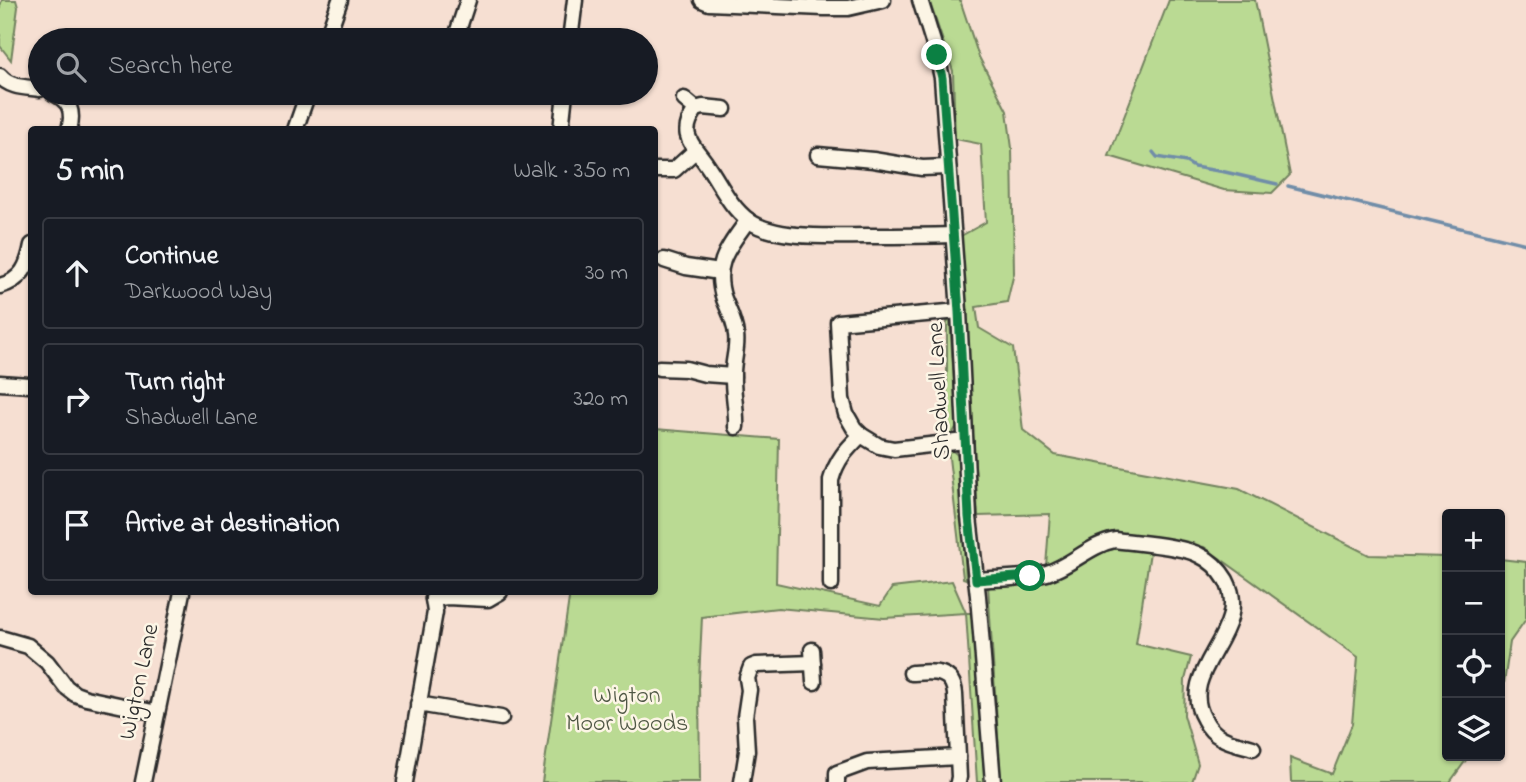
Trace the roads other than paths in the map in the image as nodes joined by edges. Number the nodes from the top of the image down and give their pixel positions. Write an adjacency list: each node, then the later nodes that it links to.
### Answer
1 (340, 0): 8 (street)
2 (468, 0): 9 (street)
3 (575, 0): 10 (street)
4 (702, 0): 7 (street)
5 (883, 0): 7 (street)
6 (920, 0): 22 (street, Shadwell Lane)
7 (824, 4)
8 (330, 28)
9 (459, 28)
10 (572, 28)
11 (0, 76): 12 (street)
12 (28, 87)
13 (68, 105): 17 (street)
14 (304, 105): 18 (street)
15 (564, 105): 19 (street)
16 (724, 108): 20 (street)
17 (70, 126)
18 (296, 126)
19 (561, 126)
20 (695, 151): 23 (street); 24 (street)
21 (818, 155): 22 (street)
22 (948, 167): 25 (street, Shadwell Lane)
23 (658, 170)
24 (748, 220): 25 (street); 28 (street)
25 (952, 235): 30 (street, Shadwell Lane)
26 (664, 260): 28 (street)
27 (28, 261): 29 (street)
28 (720, 272): 32 (street)
29 (0, 286)
30 (959, 312): 36 (street); 37 (street, Shadwell Lane)
31 (659, 368): 32 (street)
32 (733, 376): 35 (street)
33 (0, 383): 34 (street)
34 (28, 385)
35 (736, 427)
36 (861, 435): 37 (street); 39 (street)
37 (965, 440): 38 (street, Shadwell Lane)
38 (976, 580): 49 (street); 56 (street, Shadwell Lane)
39 (831, 584)
40 (181, 595): 47 (street, Wigton Lane)
41 (429, 595): 42 (street); 46 (street)
42 (495, 595)
43 (0, 638): 47 (street)
44 (911, 673): 50 (street)
45 (814, 682): 53 (street)
46 (418, 704): 48 (street); 52 (street)
47 (157, 713): 51 (street, Wigton Lane)
48 (501, 718)
49 (1253, 748)
50 (958, 757): 54 (street); 55 (street)
51 (143, 782)
52 (405, 782)
53 (742, 782)
54 (837, 782)
55 (958, 782)
56 (993, 782)

